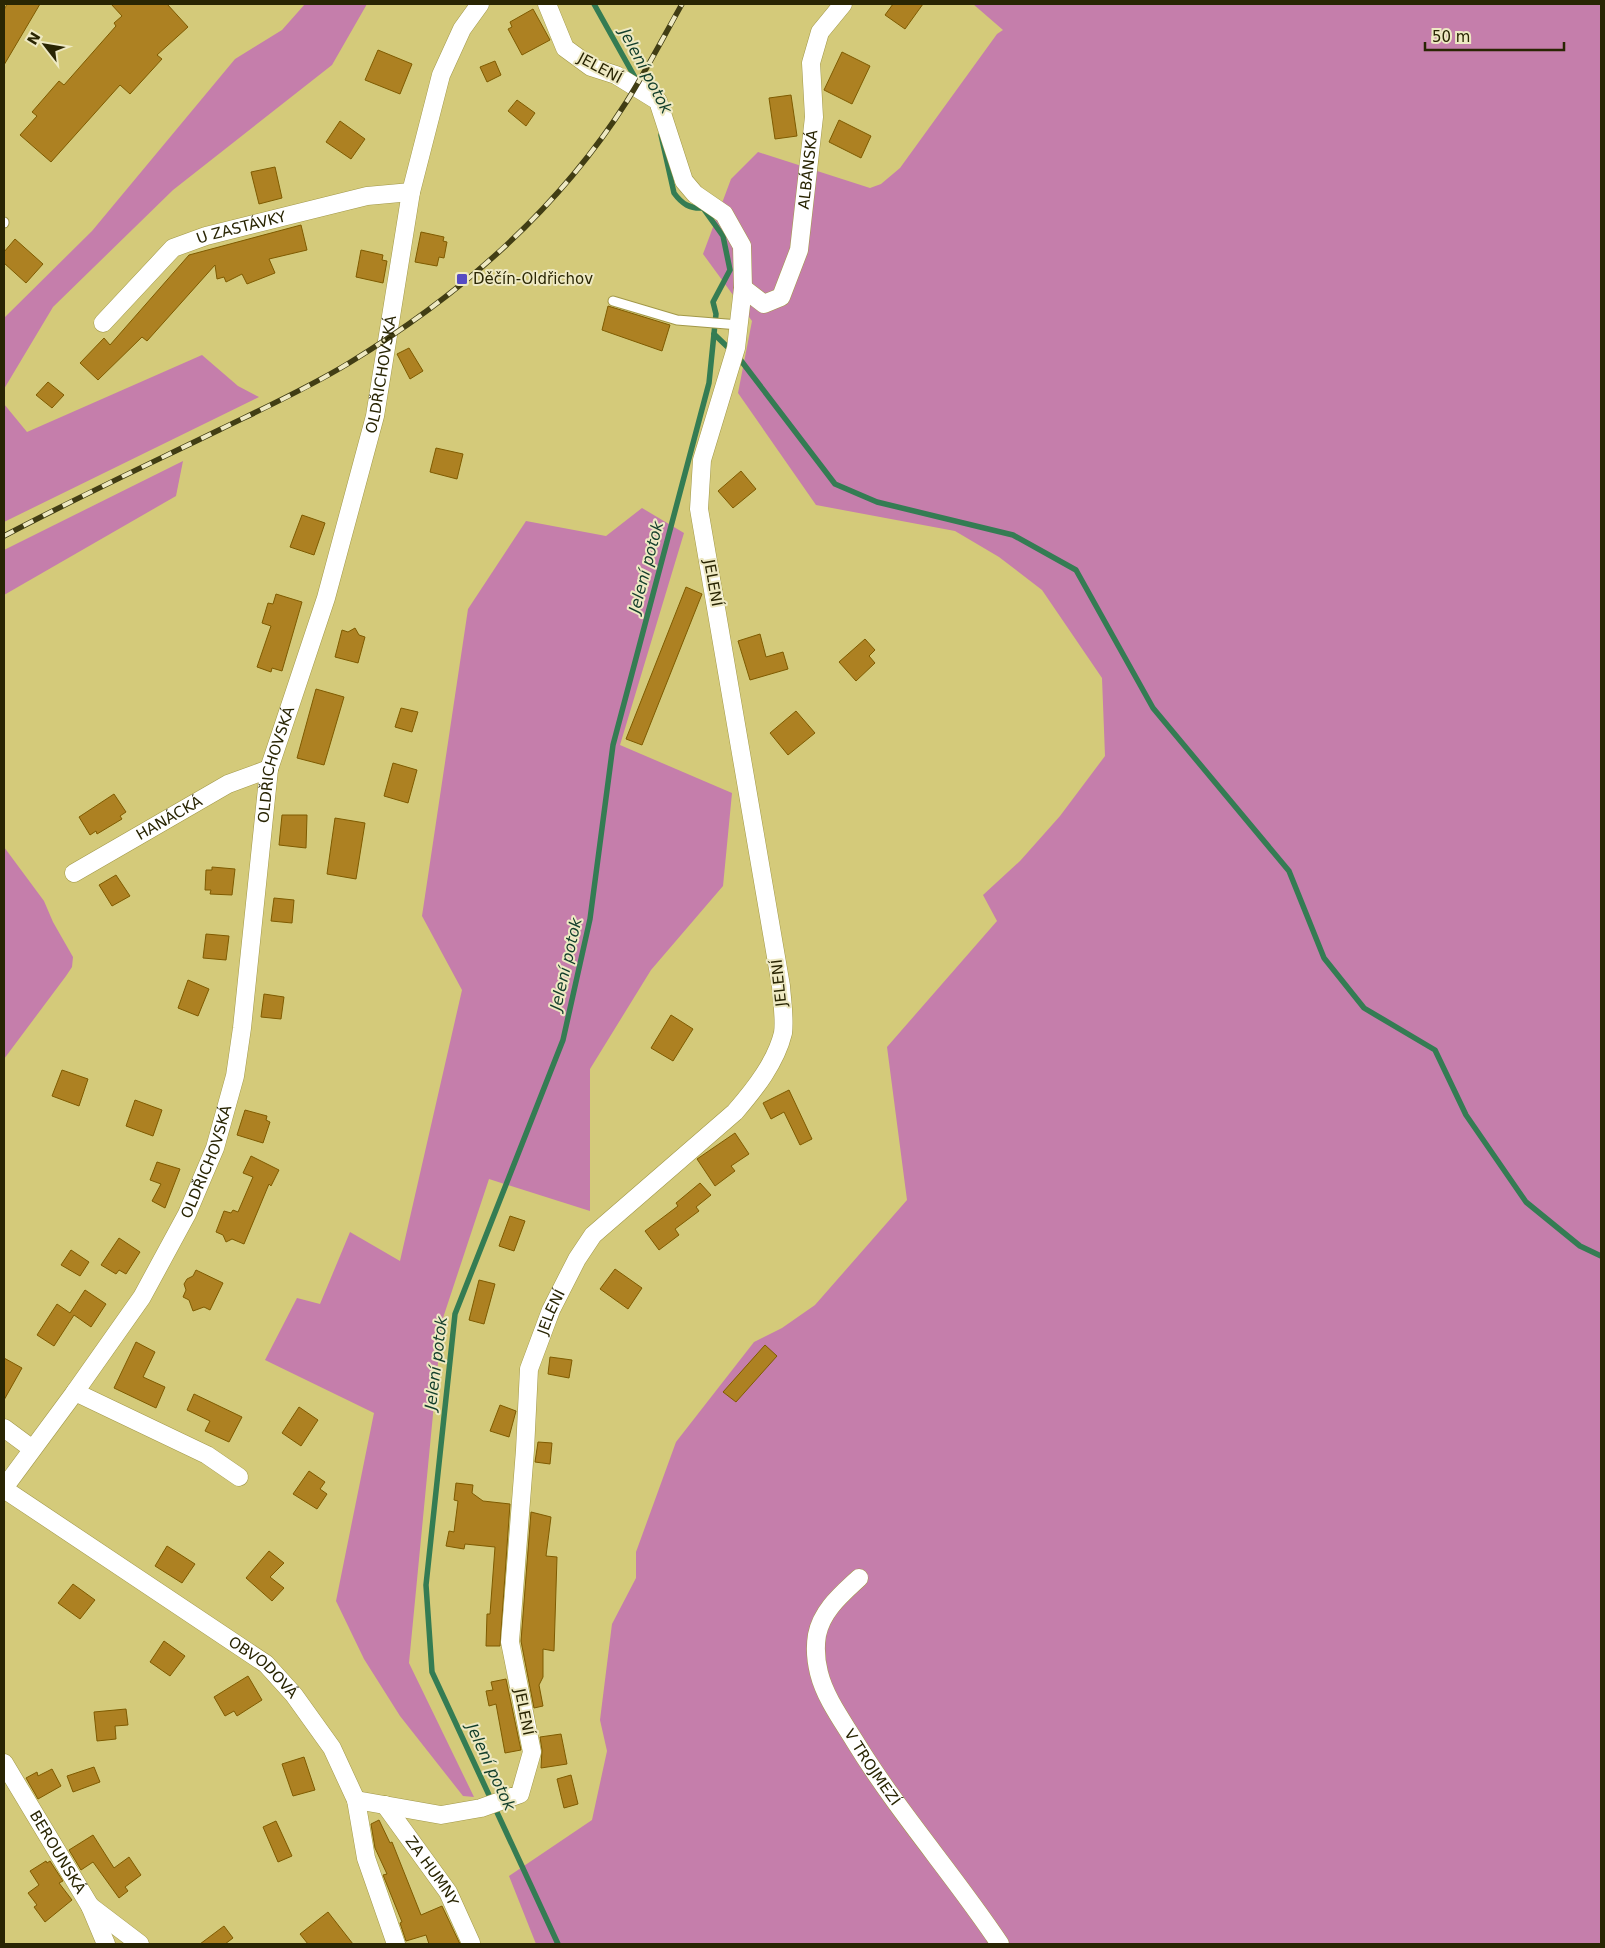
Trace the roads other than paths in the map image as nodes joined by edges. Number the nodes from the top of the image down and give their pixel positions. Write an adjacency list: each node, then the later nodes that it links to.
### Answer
1 (480, 4): 4 (street, OLDŘICHOVSKÁ)
2 (547, 4): 5 (street, JELENÍ)
3 (843, 4): 5 (street, ALBÁNSKÁ)
4 (411, 192): 7 (street, U ZASTÁVKY); 9 (street, OLDŘICHOVSKÁ)
5 (743, 288): 8 (street, JELENÍ)
6 (613, 301): 8 (lane)
7 (103, 322)
8 (730, 325): 19 (street, JELENÍ)
9 (269, 770): 10 (street, HANÁCKÁ); 11 (street, OLDŘICHOVSKÁ)
10 (74, 874)
11 (75, 1392): 13 (street, OLDŘICHOVSKÁ); 14 (street)
12 (4, 1428): 13 (street)
13 (31, 1448): 15 (street, OLDŘICHOVSKÁ)
14 (239, 1477)
15 (4, 1489): 18 (street, OBVODOVÁ)
16 (859, 1578): 25 (street, V TROJMEZÍ)
17 (4, 1763): 20 (street, BEROUNSKÁ)
18 (356, 1800): 19 (street, JELENÍ); 24 (street, OBVODOVÁ)
19 (385, 1805): 21 (street, ZA HUMNY)
20 (90, 1906): 22 (street, BEROUNSKÁ); 23 (street)
21 (471, 1943)
22 (106, 1944)
23 (140, 1944)
24 (396, 1944)
25 (1000, 1944)

